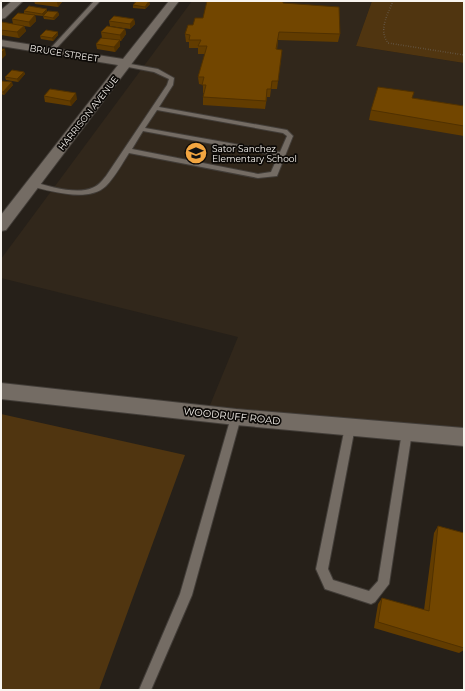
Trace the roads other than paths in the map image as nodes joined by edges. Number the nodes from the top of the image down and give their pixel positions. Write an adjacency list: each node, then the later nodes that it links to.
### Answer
1 (18, 1): 4 (street)
2 (97, 1): 6 (lane)
3 (174, 1): 7 (street, HARRISON AVENUE)
4 (1, 16)
5 (1, 43): 6 (street, BRUCE STREET)
6 (51, 51): 7 (street, BRUCE STREET)
7 (126, 64): 8 (lane); 12 (street, HARRISON AVENUE)
8 (156, 108): 9 (lane); 11 (lane)
9 (141, 129): 10 (lane); 11 (lane)
10 (127, 150): 11 (lane); 12 (lane)
11 (282, 155)
12 (33, 184): 13 (street, HARRISON AVENUE)
13 (1, 226)
14 (1, 391): 15 (street, WOODRUFF ROAD)
15 (236, 416): 16 (street, WOODRUFF ROAD); 19 (lane)
16 (350, 427): 17 (street, WOODRUFF ROAD); 17 (lane)
17 (407, 432): 18 (street, WOODRUFF ROAD)
18 (464, 437)
19 (146, 690)

